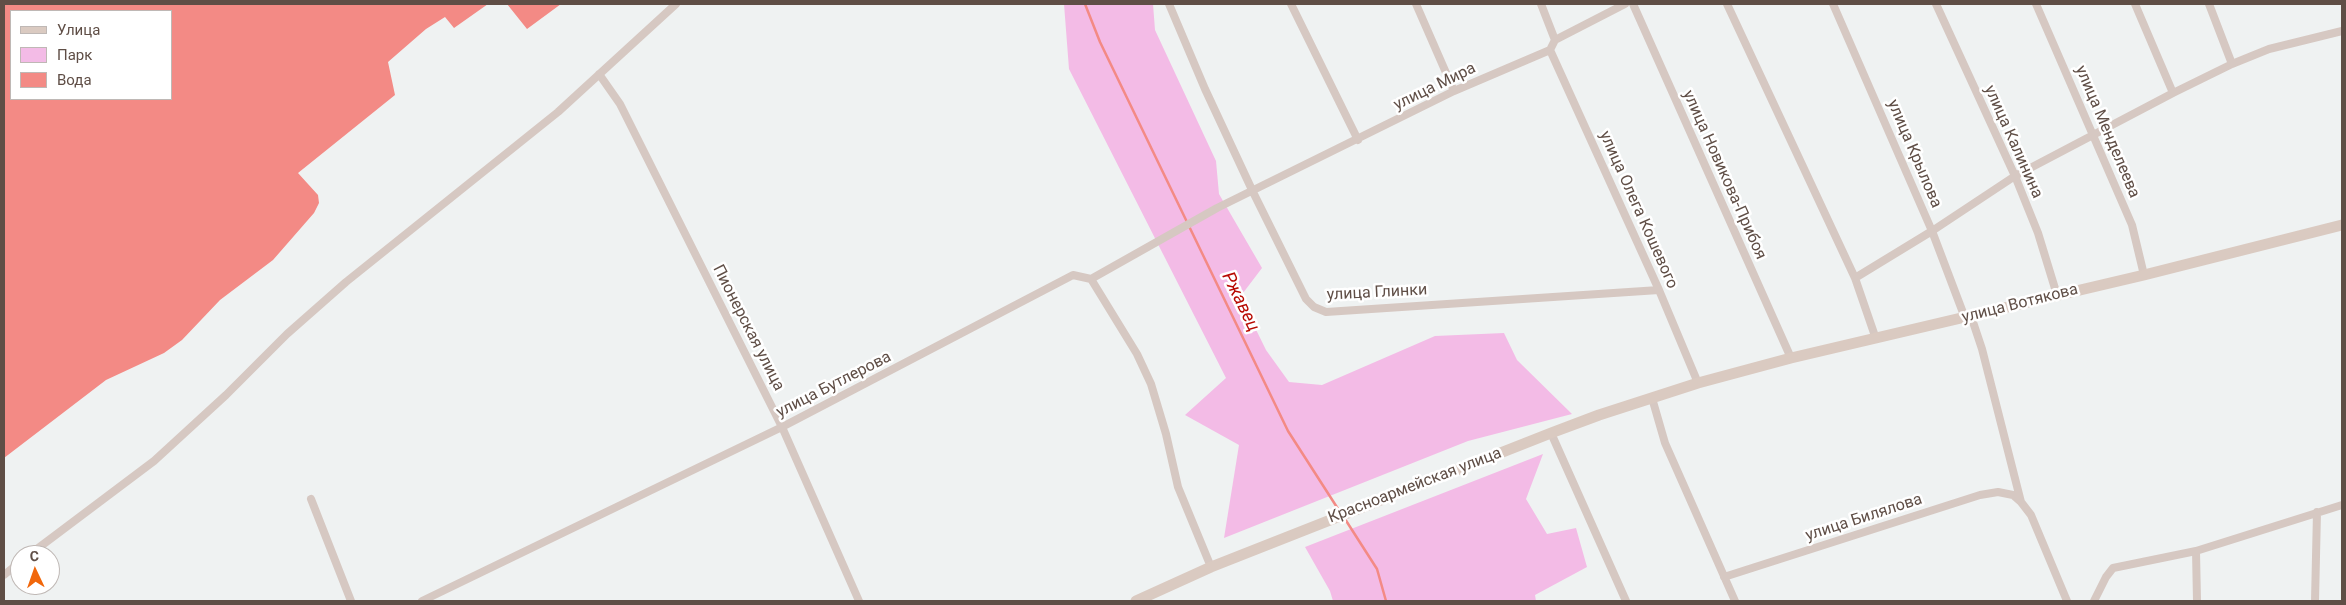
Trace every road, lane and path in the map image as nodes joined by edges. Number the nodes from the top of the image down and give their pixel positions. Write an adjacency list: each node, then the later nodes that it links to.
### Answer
1 (676, 4): 18 (street)
2 (1169, 4): 24 (street, улица Глинки)
3 (1291, 4): 22 (street)
4 (1416, 4): 19 (street)
5 (1541, 4): 15 (street)
6 (1625, 4): 15 (street)
7 (1633, 4): 34 (street, улица Новикова-Прибоя)
8 (1727, 4): 28 (street)
9 (1833, 4): 26 (street, улица Крылова)
10 (1936, 4): 23 (street, улица Калинина)
11 (2036, 4): 21 (street, улица Менделеева)
12 (2135, 4): 20 (street)
13 (2209, 4): 17 (street)
14 (2342, 31): 17 (street)
15 (1555, 40): 16 (street)
16 (1550, 50): 19 (street, улица Мира); 30 (street, улица Олега Кошевого)
17 (2232, 64): 20 (street)
18 (599, 74): 37 (street, Пионерская улица); 43 (street)
19 (1454, 91): 22 (street, улица Мира)
20 (2173, 93): 21 (street)
21 (2093, 136): 23 (street); 27 (street, улица Менделеева)
22 (1358, 140): 24 (street, улица Мира)
23 (2015, 176): 26 (street); 31 (street, улица Калинина)
24 (1253, 192): 29 (street); 30 (street, улица Глинки)
25 (2342, 225): 27 (street, улица Вотякова)
26 (1932, 232): 28 (street); 32 (street, улица Крылова)
27 (2144, 275): 31 (street, улица Вотякова)
28 (1855, 278): 33 (street)
29 (1090, 279): 37 (street, улица Бутлерова); 45 (street)
30 (1659, 290): 35 (street, улица Олега Кошевого)
31 (2057, 295): 32 (street, улица Вотякова)
32 (1968, 317): 33 (street, улица Вотякова); 40 (street, улица Крылова)
33 (1876, 339): 34 (street, улица Вотякова)
34 (1791, 358): 35 (street, улица Вотякова)
35 (1698, 383): 36 (street, Красноармейская улица)
36 (1652, 398): 38 (street, Красноармейская улица); 46 (street)
37 (782, 427): 48 (street, улица Бутлерова); 49 (street, Пионерская улица)
38 (1551, 433): 45 (street, Красноармейская улица); 51 (street)
39 (311, 499): 47 (street)
40 (2021, 502): 46 (street, улица Билялова); 53 (street)
41 (2342, 505): 42 (street)
42 (2317, 512): 44 (street); 56 (street)
43 (42, 545)
44 (2196, 550): 54 (street); 55 (street)
45 (1211, 567): 50 (street, Красноармейская улица)
46 (1724, 577): 52 (street)
47 (350, 601)
48 (422, 601)
49 (859, 601)
50 (1136, 601)
51 (1626, 601)
52 (1735, 601)
53 (2067, 601)
54 (2094, 601)
55 (2196, 601)
56 (2315, 601)

